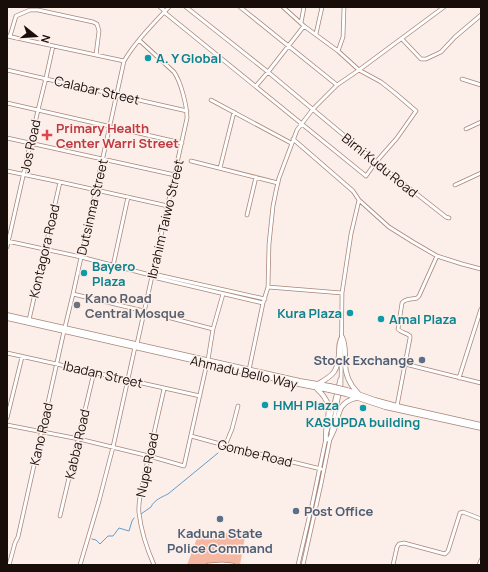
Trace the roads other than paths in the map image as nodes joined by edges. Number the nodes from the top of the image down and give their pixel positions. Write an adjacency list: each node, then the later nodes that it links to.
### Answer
1 (160, 7): 11 (street)
2 (169, 7): 11 (street, Dutsinma Street)
3 (186, 7): 26 (street, Birni Kudu Road)
4 (240, 7): 20 (street)
5 (283, 7): 10 (street)
6 (304, 7): 13 (street)
7 (322, 7): 15 (street)
8 (344, 7): 21 (street)
9 (442, 8): 17 (street)
10 (288, 9): 13 (street)
11 (164, 12): 18 (street, Dutsinma Street); 31 (street)
12 (481, 14): 17 (street)
13 (301, 23): 14 (street)
14 (304, 26): 15 (street); 20 (street)
15 (316, 34): 21 (street)
16 (8, 36): 19 (street); 22 (street)
17 (402, 39): 25 (street)
18 (139, 40): 23 (street, Dutsinma Street); 37 (street, Ibrahim Taiwo Street)
19 (53, 46): 22 (street); 27 (street, Jos Road)
20 (289, 47): 26 (street); 29 (street)
21 (338, 51): 25 (street)
22 (96, 55): 23 (street)
23 (124, 61): 32 (street, Dutsinma Street)
24 (7, 70): 27 (street, Calabar Street)
25 (359, 70): 29 (street); 50 (street)
26 (268, 72): 31 (street); 35 (street, Birni Kudu Road)
27 (46, 78): 32 (street, Calabar Street); 36 (street, Jos Road)
28 (462, 79): 30 (street)
29 (337, 84): 35 (street)
30 (481, 85)
31 (256, 86): 40 (street)
32 (117, 94): 37 (street, Calabar Street); 41 (street, Dutsinma Street)
33 (211, 100): 38 (street)
34 (7, 103): 36 (street)
35 (313, 109): 40 (street); 50 (street, Birni Kudu Road)
36 (38, 110): 41 (street); 45 (street, Jos Road)
37 (187, 111): 46 (street, Ibrahim Taiwo Street)
38 (234, 112): 47 (street); 51 (street)
39 (481, 122): 42 (street)
40 (302, 124): 44 (street); 50 (street)
41 (110, 126): 46 (street); 48 (street, Dutsinma Street)
42 (466, 129)
43 (7, 138): 45 (street)
44 (293, 139): 47 (street); 62 (street)
45 (30, 143): 48 (street); 54 (street, Jos Road)
46 (182, 143): 55 (street, Ibrahim Taiwo Street)
47 (291, 143): 58 (street)
48 (103, 159): 55 (street); 60 (street, Dutsinma Street)
49 (191, 161): 51 (street)
50 (376, 162): 65 (street, Birni Kudu Road)
51 (220, 168): 56 (street)
52 (7, 171): 54 (street)
53 (481, 173): 59 (street)
54 (23, 174): 57 (street); 66 (street, Jos Road)
55 (175, 175): 63 (street, Ibrahim Taiwo Street)
56 (256, 177): 58 (street); 64 (street)
57 (60, 182): 60 (street); 68 (street, Kontagora Road)
58 (278, 183): 74 (street)
59 (455, 185)
60 (96, 190): 61 (street); 70 (street, Dutsinma Street)
61 (128, 198): 63 (street); 71 (street)
62 (359, 200): 69 (street); 75 (street)
63 (168, 206): 73 (street, Ibrahim Taiwo Street)
64 (247, 215)
65 (449, 218)
66 (8, 241): 67 (street, Jos Road); 68 (street)
67 (7, 246)
68 (45, 250): 70 (street); 84 (street, Kontagora Road)
69 (437, 256): 72 (street); 94 (street)
70 (81, 257): 71 (street); 76 (street, Dutsinma Street)
71 (113, 266): 73 (street)
72 (481, 270)
73 (153, 276): 77 (street); 78 (street); 81 (street, Ibrahim Taiwo Street)
74 (268, 287): 75 (street); 78 (street)
75 (342, 292): 88 (street)
76 (73, 294): 81 (street); 86 (street, Dutsinma Street)
77 (223, 294): 79 (street); 87 (street)
78 (265, 298): 79 (street)
79 (264, 303): 95 (street)
80 (481, 309): 85 (street)
81 (144, 311): 87 (street); 89 (street, Ibrahim Taiwo Street)
82 (7, 315): 84 (main road, Ahmadu Bello Way)
83 (7, 318): 86 (main road, Ahmadu Bello Way)
84 (29, 320): 86 (main road, Ahmadu Bello Way)
85 (479, 322): 97 (street)
86 (64, 329): 89 (main road, Ahmadu Bello Way); 93 (street, Kano Road)
87 (214, 329): 92 (street)
88 (342, 337): 100 (main road); 103 (main road); 113 (street)
89 (136, 346): 92 (main road, Ahmadu Bello Way); 98 (street, Ibrahim Taiwo Street)
90 (7, 353): 91 (street, Ibadan Street)
91 (22, 356): 93 (street, Ibadan Street); 106 (street)
92 (207, 362): 95 (main road, Ahmadu Bello Way); 100 (main road, Ahmadu Bello Way); 102 (street)
93 (56, 364): 96 (street, Ibadan Street); 110 (street, Kano Road)
94 (406, 364): 97 (street); 105 (street)
95 (249, 370): 100 (main road, Ahmadu Bello Way)
96 (94, 372): 98 (street, Ibadan Street); 112 (street, Kabba Road)
97 (458, 378): 99 (street)
98 (128, 380): 101 (street, Ibadan Street); 115 (street, Ibrahim Taiwo Street)
99 (481, 383)
100 (317, 386): 103 (main road, Ahmadu Bello Way, bridge); 113 (main road)
101 (164, 388): 102 (street, Ibadan Street); 116 (street, Nupe Road)
102 (200, 396): 111 (street)
103 (358, 396): 105 (main road, Ahmadu Bello Way); 109 (main road, Ahmadu Bello Way); 113 (main road)
104 (238, 406): 114 (street)
105 (397, 406): 107 (main road, Ahmadu Bello Way)
106 (7, 418)
107 (481, 424)
108 (7, 425): 110 (street)
109 (481, 428)
110 (41, 432): 112 (street); 121 (street, Kano Road)
111 (191, 436): 114 (street, Gombe Road); 116 (street)
112 (79, 439): 115 (street); 118 (street, Kabba Road)
113 (327, 440): 117 (street)
114 (225, 446): 117 (street, Gombe Road)
115 (113, 447): 116 (street); 122 (street, Ibrahim Taiwo Street)
116 (149, 456): 123 (street, Nupe Road)
117 (322, 469): 126 (street); 127 (street)
118 (60, 516)
119 (481, 519): 128 (street)
120 (481, 560): 129 (street)
121 (9, 565)
122 (80, 565)
123 (154, 565)
124 (208, 565): 125 (street)
125 (233, 565)
126 (298, 565)
127 (303, 565)
128 (393, 565)
129 (479, 565)

